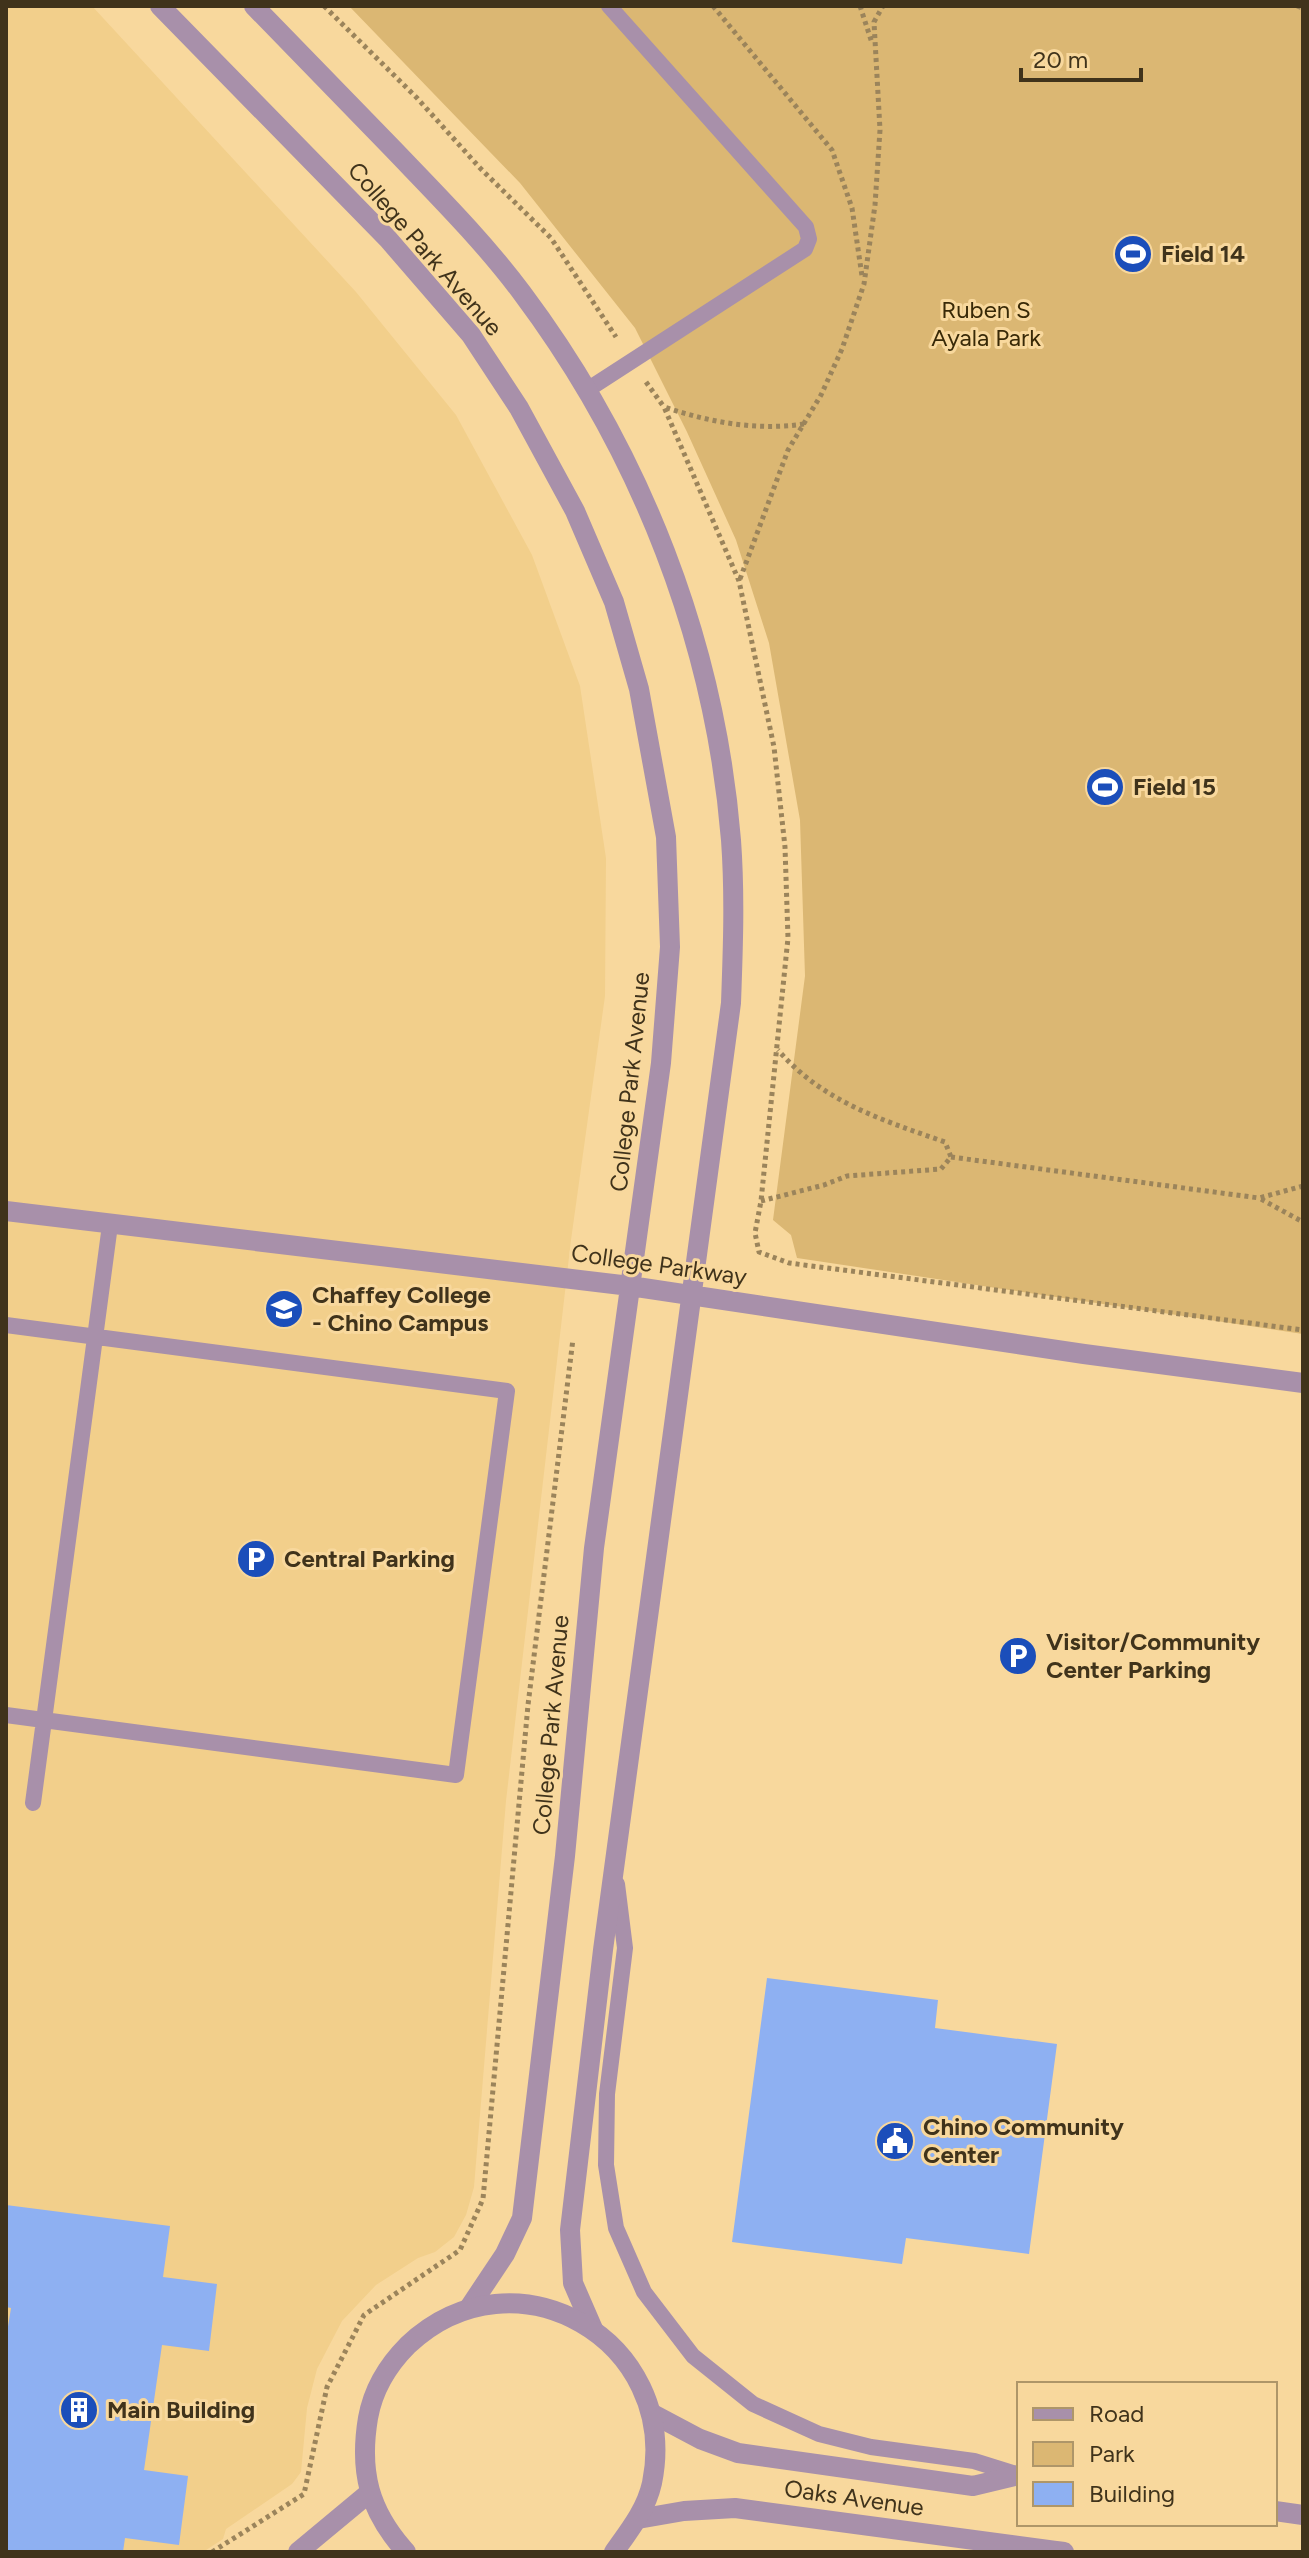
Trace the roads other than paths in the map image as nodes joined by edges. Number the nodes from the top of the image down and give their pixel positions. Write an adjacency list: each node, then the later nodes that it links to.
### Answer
1 (160, 6): 7 (street, College Park Avenue)
2 (254, 6): 4 (street, College Park Avenue)
3 (609, 6): 4 (lane)
4 (587, 390): 8 (street, College Park Avenue)
5 (6, 1211): 6 (street, College Parkway)
6 (110, 1225): 7 (street, College Parkway); 10 (lane)
7 (630, 1286): 8 (street, College Parkway); 16 (street, College Park Avenue)
8 (691, 1294): 11 (street, College Parkway); 15 (street, College Park Avenue)
9 (6, 1325): 10 (lane)
10 (95, 1337): 13 (lane); 13 (lane)
11 (1303, 1383)
12 (6, 1715): 13 (lane)
13 (45, 1720): 14 (lane)
14 (33, 1803)
15 (615, 1871): 17 (street, College Park Avenue); 19 (lane)
16 (469, 2308): 17 (street); 21 (street)
17 (593, 2329): 18 (street)
18 (651, 2413): 20 (street, Oaks Avenue); 24 (street)
19 (1017, 2474)
20 (1017, 2475)
21 (369, 2493): 25 (street); 26 (street)
22 (1277, 2511): 23 (street)
23 (1303, 2515)
24 (638, 2519): 27 (street); 28 (street, Oaks Avenue)
25 (298, 2552)
26 (406, 2552)
27 (614, 2552)
28 (1064, 2552)

